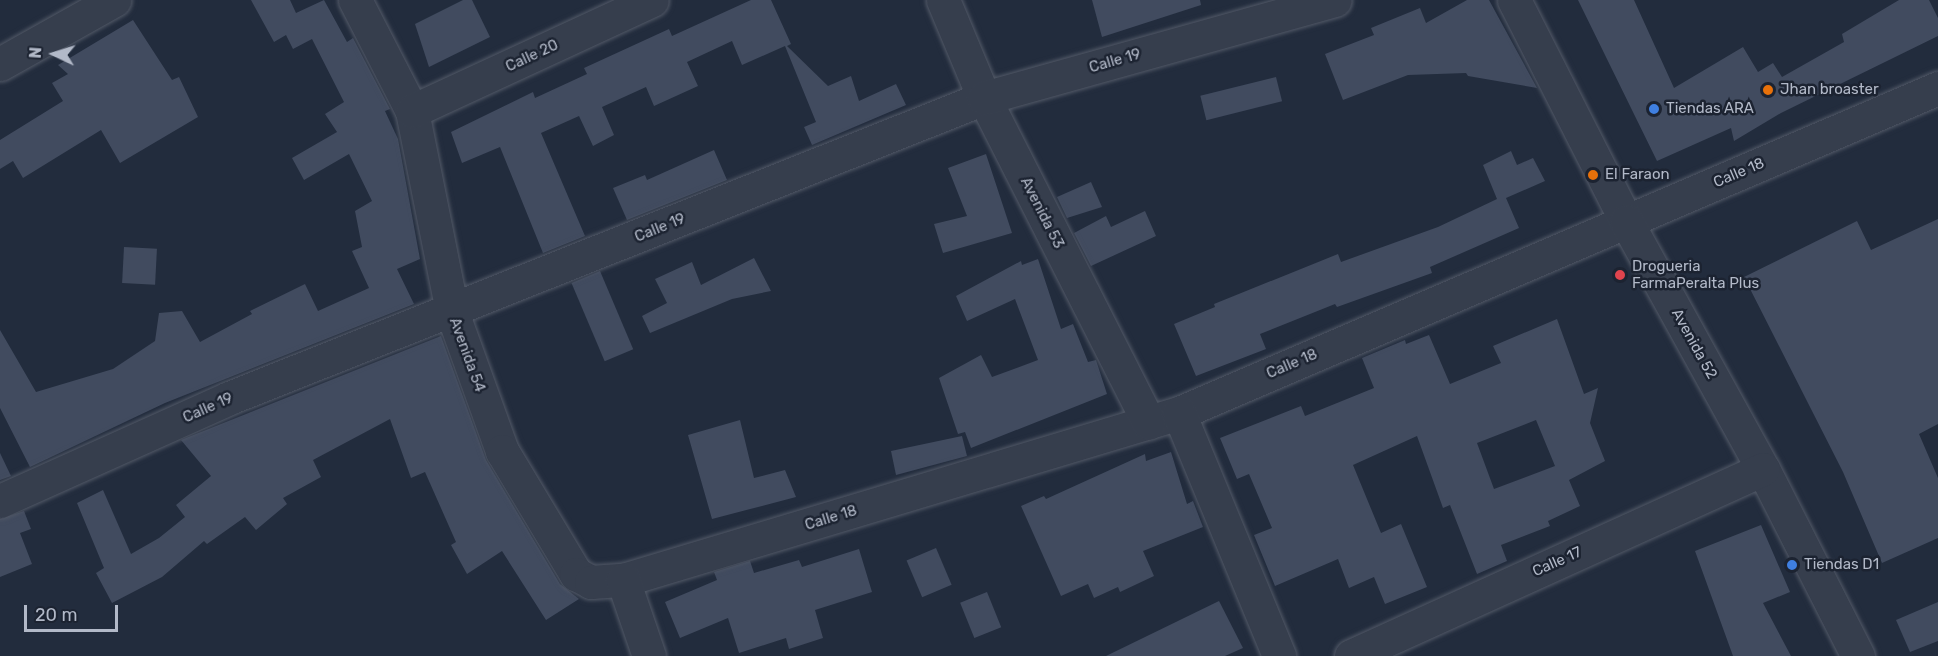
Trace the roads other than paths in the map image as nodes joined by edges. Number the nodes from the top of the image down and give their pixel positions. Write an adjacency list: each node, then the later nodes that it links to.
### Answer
1 (114, 0): 7 (street)
2 (355, 0): 10 (street, Avenida 54)
3 (652, 0): 10 (street, Calle 20)
4 (943, 0): 9 (street, Avenida 53)
5 (1335, 0): 9 (street, Calle 19)
6 (1514, 0): 11 (street, Avenida 52)
7 (0, 64)
8 (1938, 88): 11 (street, Calle 18)
9 (984, 98): 12 (street, Calle 19); 13 (street, Avenida 53)
10 (412, 111): 12 (street, Avenida 54)
11 (1626, 221): 13 (street, Calle 18); 14 (street, Avenida 52)
12 (452, 312): 15 (street, Calle 19); 16 (street, Avenida 54)
13 (1164, 418): 16 (street, Calle 18); 18 (street, Avenida 53)
14 (1763, 469): 19 (street, Calle 17); 20 (street, Avenida 52)
15 (0, 501)
16 (623, 580): 17 (street)
17 (649, 656)
18 (1280, 656)
19 (1351, 656)
20 (1858, 656)

